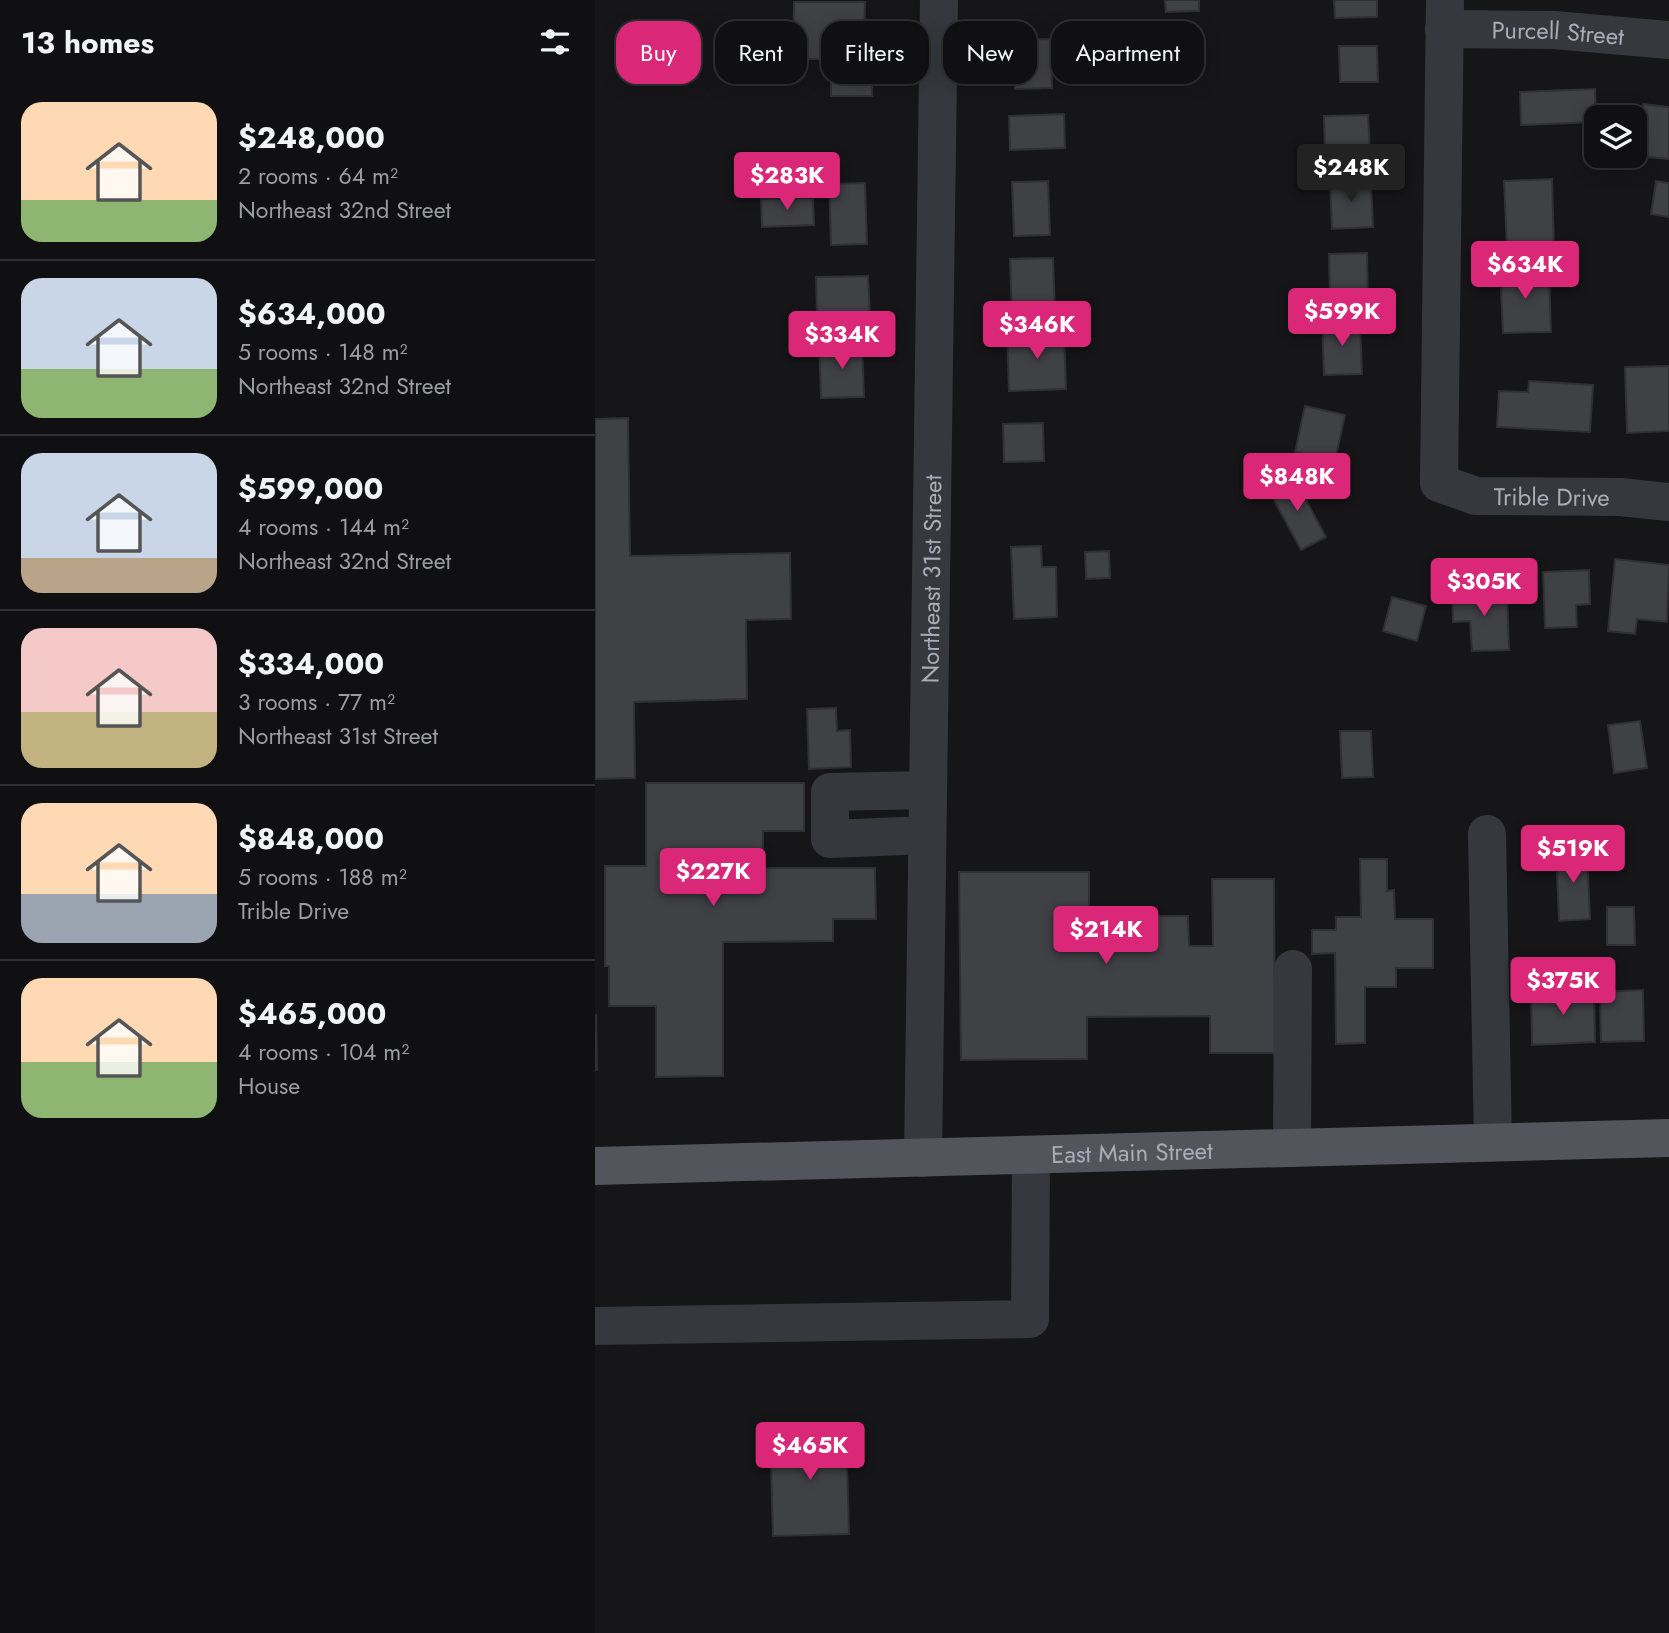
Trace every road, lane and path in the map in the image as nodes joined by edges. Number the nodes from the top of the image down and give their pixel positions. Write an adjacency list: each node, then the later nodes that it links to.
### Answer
1 (939, 0): 5 (street, Northeast 31st Street)
2 (1445, 14): 3 (street, Purcell Street); 4 (street, Trible Drive)
3 (1669, 40)
4 (1669, 502)
5 (928, 790): 7 (street, Northeast 31st Street); 7 (street)
6 (1487, 834): 10 (street)
7 (927, 835): 13 (street, Northeast 31st Street)
8 (1293, 969): 11 (street)
9 (1669, 1138): 10 (main road, East Main Street)
10 (1493, 1142): 11 (main road, East Main Street)
11 (1292, 1148): 12 (main road, East Main Street)
12 (1031, 1155): 13 (main road, East Main Street); 15 (street)
13 (923, 1158): 14 (main road, East Main Street)
14 (595, 1167)
15 (595, 1326)

